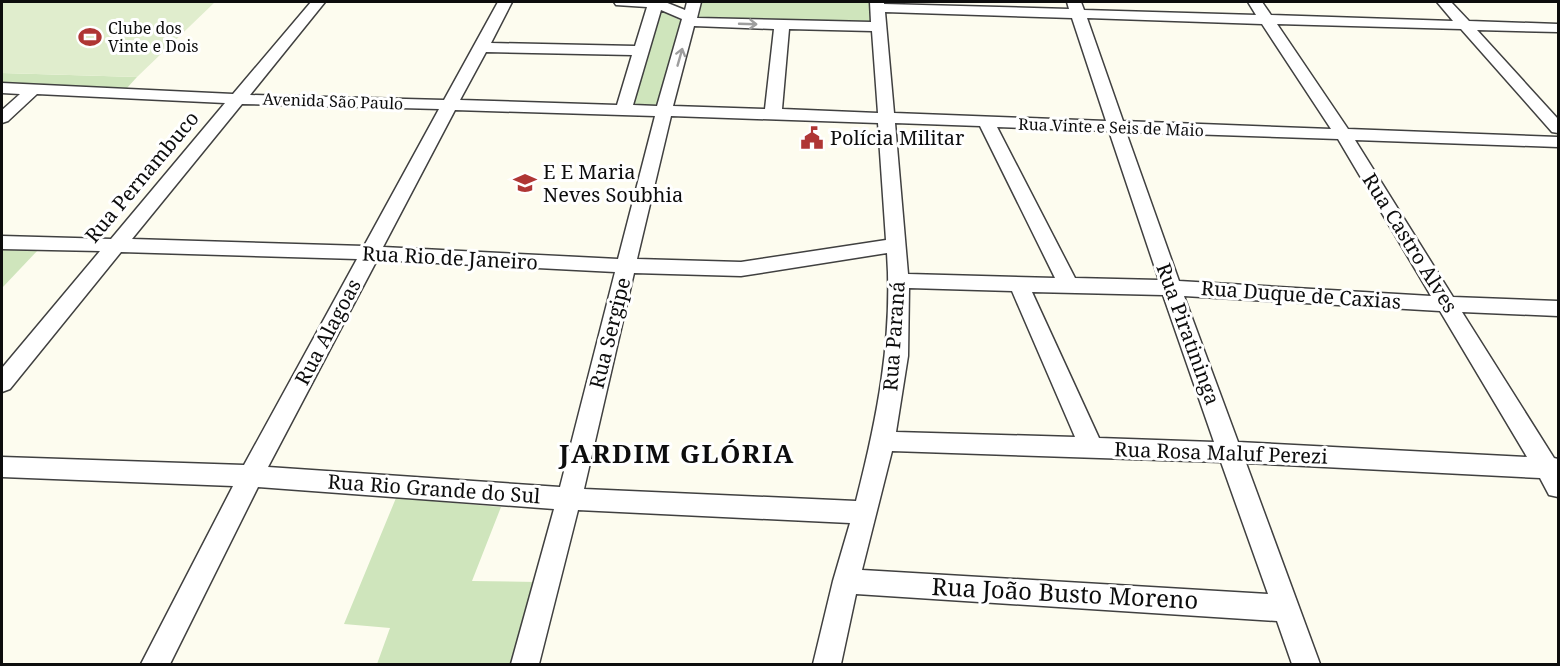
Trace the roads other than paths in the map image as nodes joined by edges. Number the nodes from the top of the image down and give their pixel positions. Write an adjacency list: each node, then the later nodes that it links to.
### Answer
1 (318, 2): 19 (street, Rua Pernambuco)
2 (505, 2): 15 (street, Rua Alagoas)
3 (621, 2): 4 (street)
4 (657, 2): 11 (street); 16 (street)
5 (694, 2): 11 (street, Rua Sergipe)
6 (1256, 2): 10 (street, Rua Castro Alves)
7 (1444, 2): 13 (street)
8 (1076, 7): 9 (street); 10 (street); 27 (street, Rua Piratininga)
9 (878, 12): 12 (street); 25 (street, Rua Paraná)
10 (1266, 19): 13 (street); 29 (street, Rua Castro Alves)
11 (690, 20): 12 (street, one-way to 12); 22 (street, Rua Sergipe, one-way to 11)
12 (782, 25): 23 (street)
13 (1466, 26): 14 (street); 28 (street)
14 (1558, 28)
15 (480, 47): 16 (street); 20 (street, Rua Alagoas)
16 (640, 51): 21 (street)
17 (2, 88): 18 (street, Avenida São Paulo)
18 (34, 89): 19 (street, Avenida São Paulo); 24 (street)
19 (237, 99): 20 (street, Avenida São Paulo); 33 (street, Rua Pernambuco)
20 (448, 104): 21 (street, Avenida São Paulo); 34 (street, Rua Alagoas)
21 (622, 110): 22 (street, Avenida São Paulo)
22 (664, 111): 23 (street, Rua Vinte e Seis de Maio); 35 (street, Rua Sergipe)
23 (773, 114): 25 (street, Rua Vinte e Seis de Maio)
24 (2, 118)
25 (886, 118): 26 (street, Rua Vinte e Seis de Maio); 32 (street, Rua Paraná)
26 (986, 122): 27 (street, Rua Vinte e Seis de Maio); 38 (street)
27 (1117, 128): 29 (street, Rua Vinte e Seis de Maio); 39 (street, Rua Piratininga)
28 (1558, 128)
29 (1342, 134): 30 (street, Rua Vinte e Seis de Maio); 40 (street, Rua Castro Alves)
30 (1558, 142)
31 (2, 242): 33 (street, Rua Rio de Janeiro)
32 (896, 245): 35 (street, Rua Rio de Janeiro); 36 (street, Rua Paraná)
33 (114, 246): 34 (street, Rua Rio de Janeiro); 42 (street, Rua Pernambuco)
34 (370, 254): 35 (street, Rua Rio de Janeiro); 48 (street, Rua Alagoas)
35 (627, 266): 49 (street, Rua Sergipe)
36 (899, 281): 37 (street, Rua Duque de Caxias); 43 (street, Rua Paraná)
37 (1018, 283): 38 (street, Rua Duque de Caxias); 44 (street)
38 (1068, 284): 39 (street, Rua Duque de Caxias)
39 (1171, 288): 40 (street, Rua Duque de Caxias); 45 (street, Rua Piratininga)
40 (1448, 304): 41 (street, Rua Duque de Caxias); 47 (street, Rua Castro Alves)
41 (1558, 308)
42 (2, 383)
43 (883, 441): 44 (street, Rua Rosa Maluf Perezi); 50 (street, Rua Paraná)
44 (1091, 447): 45 (street, Rua Rosa Maluf Perezi)
45 (1230, 452): 47 (street, Rua Rosa Maluf Perezi); 52 (street, Rua Piratininga)
46 (2, 467): 48 (street, Rua Rio Grande do Sul)
47 (1555, 475)
48 (251, 476): 49 (street, Rua Rio Grande do Sul); 53 (street, Rua Alagoas)
49 (569, 499): 50 (street, Rua Rio Grande do Sul); 54 (street, Rua Sergipe)
50 (866, 513): 51 (street, Rua Paraná)
51 (846, 581): 52 (street, Rua João Busto Moreno); 55 (street, Rua Paraná)
52 (1284, 608): 56 (street, Rua Piratininga)
53 (155, 664)
54 (525, 664)
55 (827, 664)
56 (1306, 664)

